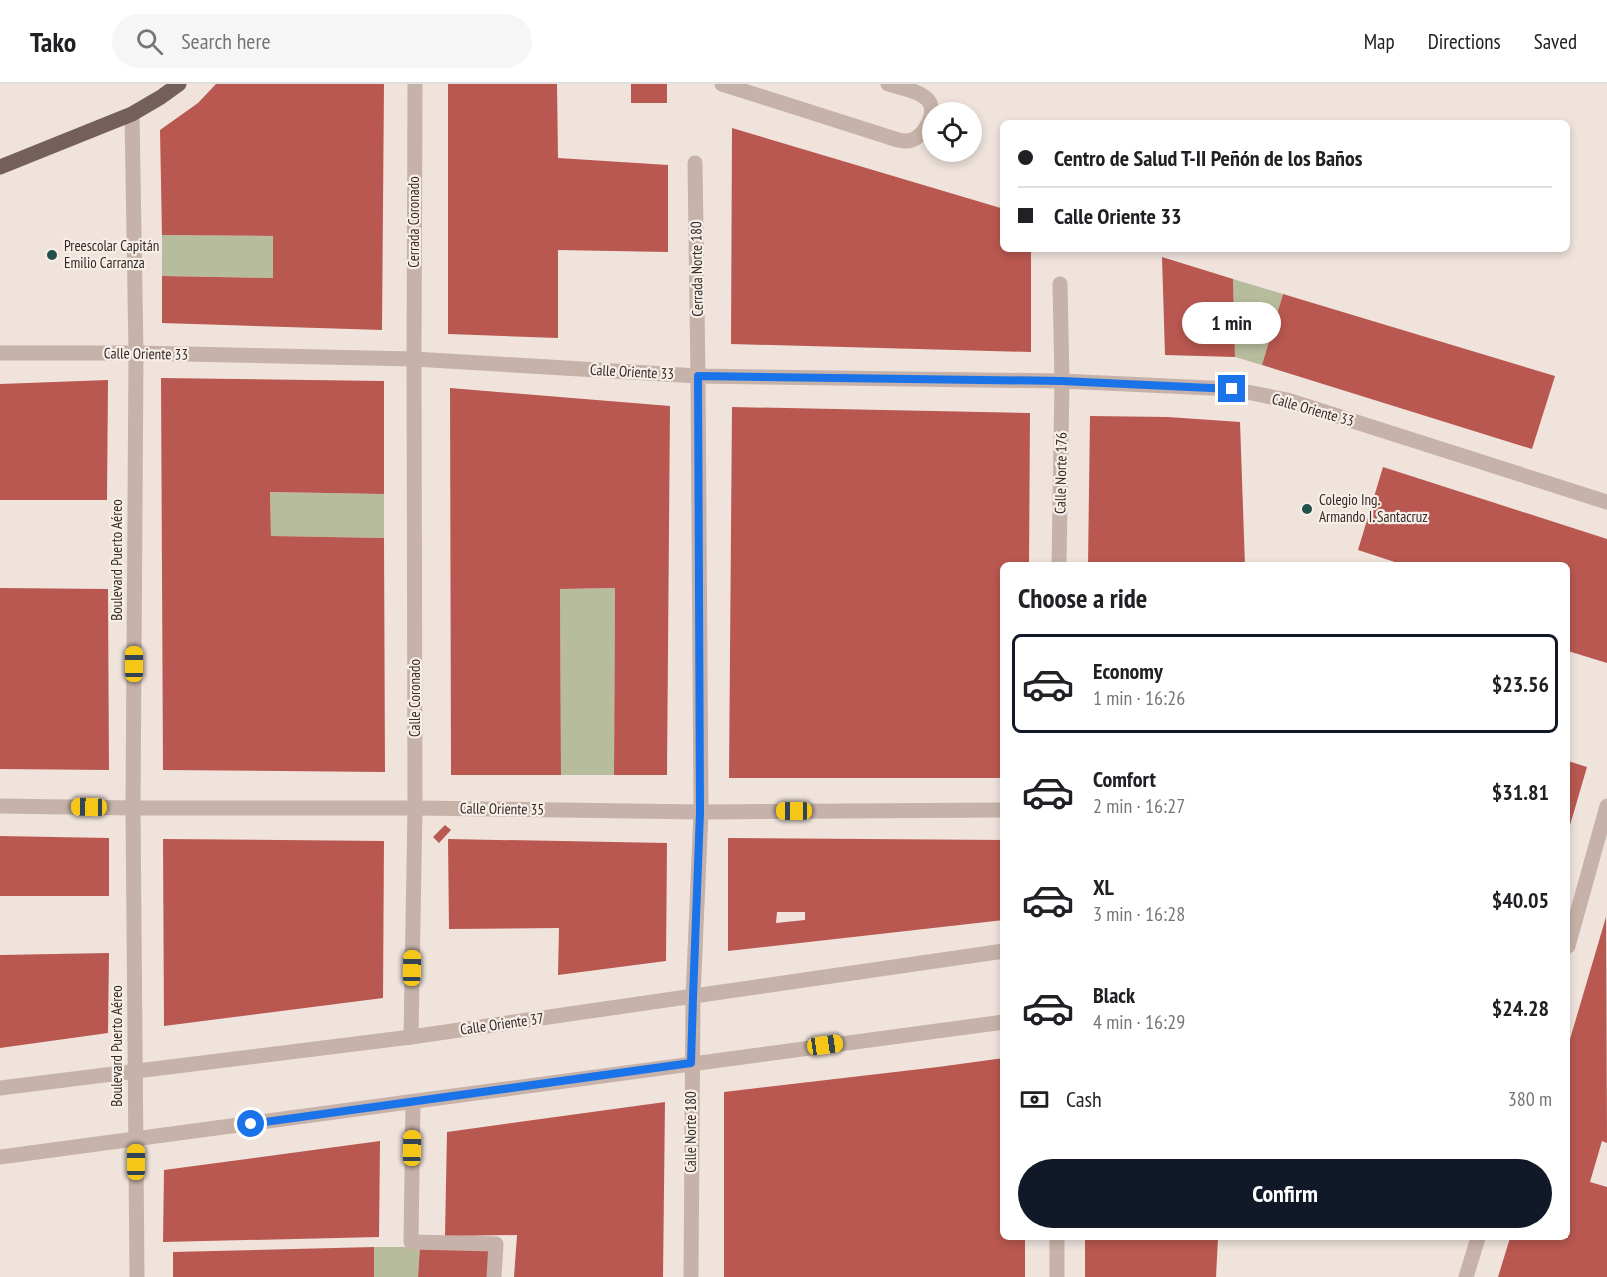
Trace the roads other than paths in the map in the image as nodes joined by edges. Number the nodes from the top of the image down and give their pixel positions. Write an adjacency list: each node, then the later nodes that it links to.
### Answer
1 (179, 84): 5 (main road)
2 (415, 84): 11 (street, Cerrada Coronado)
3 (722, 84): 4 (street)
4 (888, 84)
5 (132, 114): 7 (main road); 10 (street, Boulevard Puerto Aéreo)
6 (695, 163): 12 (street, Cerrada Norte 180)
7 (0, 167)
8 (1060, 284): 13 (street, Calle Norte 176)
9 (0, 353): 10 (street, Calle Oriente 33)
10 (136, 353): 11 (street, Calle Oriente 33); 18 (street, Boulevard Puerto Aéreo)
11 (414, 359): 12 (street, Calle Oriente 33); 19 (street, Calle Coronado)
12 (698, 376): 13 (street, Calle Oriente 33); 21 (street, Calle Norte 180)
13 (1062, 381): 14 (street, Calle Oriente 33); 15 (street, Calle Norte 176)
14 (1607, 502)
15 (1059, 562)
16 (0, 806): 18 (street, Calle Oriente 35)
17 (1607, 806): 22 (street)
18 (133, 808): 19 (street, Calle Oriente 35); 28 (street, Boulevard Puerto Aéreo)
19 (415, 808): 21 (street, Calle Oriente 35); 26 (street, Calle Coronado)
20 (1000, 810): 21 (street, Calle Oriente 35)
21 (700, 812): 24 (street, Calle Norte 180)
22 (1572, 918)
23 (1000, 952): 24 (street, Calle Oriente 37)
24 (693, 997): 26 (street, Calle Oriente 37); 27 (street, Calle Norte 180)
25 (1000, 1023): 27 (street)
26 (411, 1036): 28 (street, Calle Oriente 37)
27 (691, 1063): 30 (street); 37 (street, Calle Norte 180)
28 (136, 1071): 29 (street, Calle Oriente 37); 31 (street, Boulevard Puerto Aéreo)
29 (0, 1088)
30 (413, 1102): 31 (street); 36 (street)
31 (136, 1139): 32 (street); 35 (street, Boulevard Puerto Aéreo)
32 (0, 1157)
33 (1057, 1240): 38 (street)
34 (1477, 1240): 39 (street)
35 (137, 1277)
36 (494, 1277)
37 (692, 1277)
38 (1057, 1277)
39 (1466, 1277)

